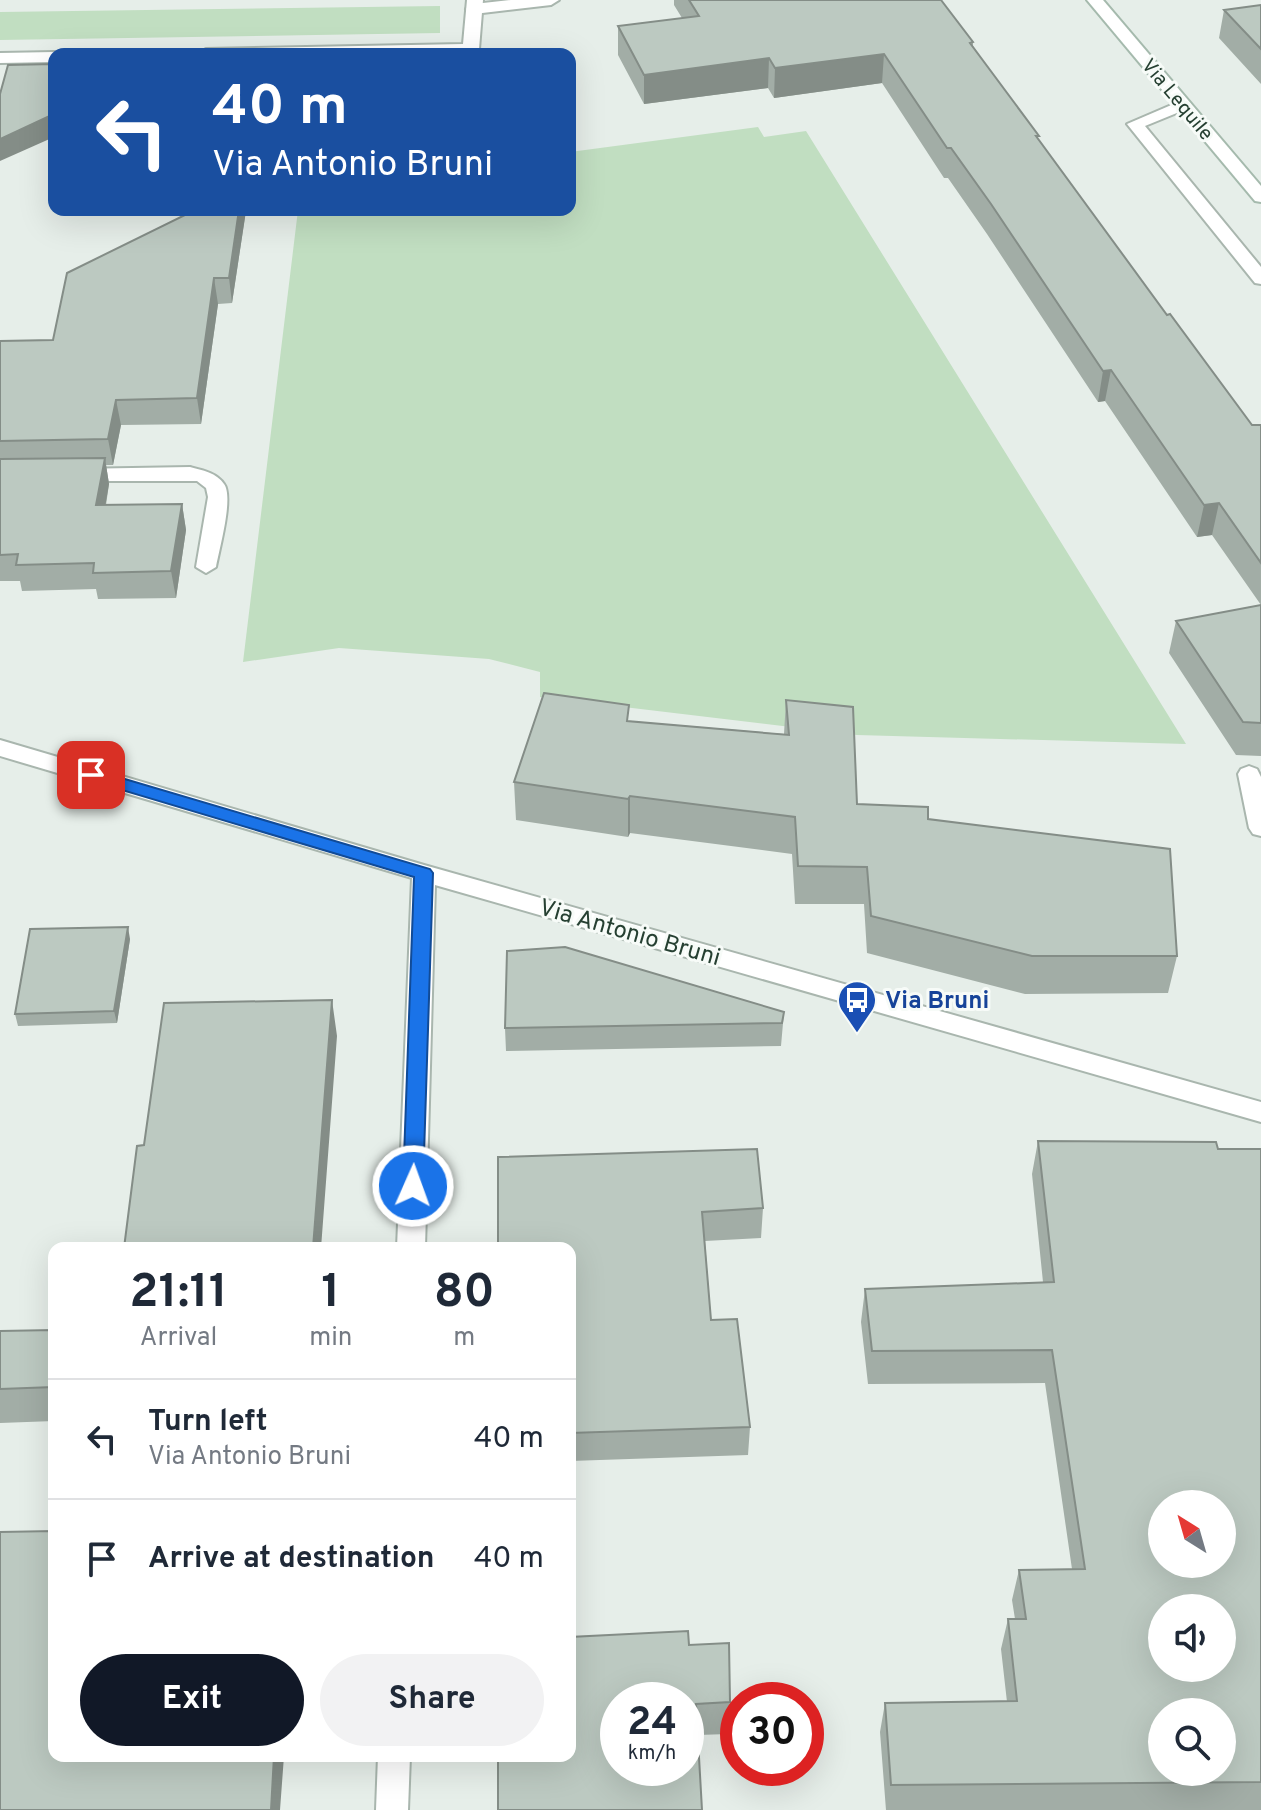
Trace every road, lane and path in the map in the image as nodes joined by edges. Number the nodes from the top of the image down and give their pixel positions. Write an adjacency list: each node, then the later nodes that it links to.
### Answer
1 (551, 0): 3 (street)
2 (1095, 0): 7 (street, Via Lequile)
3 (474, 4): 4 (street)
4 (471, 48)
5 (48, 57): 6 (street)
6 (0, 58)
7 (1183, 105): 8 (street, Via Lequile); 9 (street)
8 (1261, 197)
9 (1261, 279)
10 (48, 475): 11 (street)
11 (206, 567)
12 (0, 748): 15 (street, Via Antonio Bruni)
13 (1249, 774): 14 (street)
14 (1261, 828)
15 (424, 873): 16 (street, Via Antonio Bruni); 17 (street)
16 (1261, 1112)
17 (411, 1242)
18 (394, 1762): 19 (street)
19 (392, 1810)

